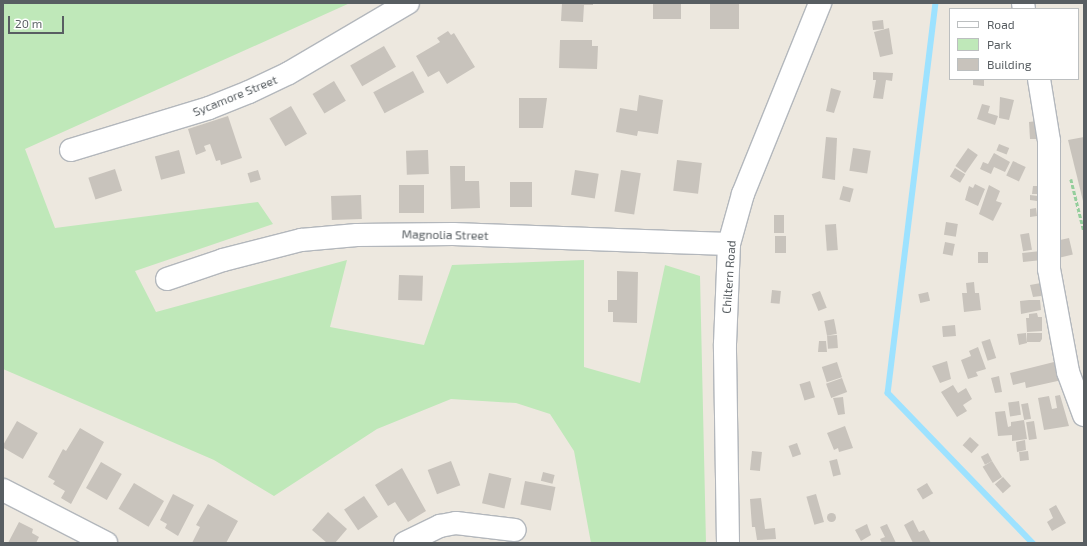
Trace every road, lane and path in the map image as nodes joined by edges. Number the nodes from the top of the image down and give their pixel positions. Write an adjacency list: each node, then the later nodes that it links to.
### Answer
1 (408, 3): 4 (street, Sycamore Street)
2 (820, 3): 8 (street, Chiltern Road)
3 (1039, 80): 10 (street)
4 (70, 150)
5 (1071, 178): 6 (path)
6 (1082, 216): 7 (path)
7 (1084, 231)
8 (729, 244): 9 (street, Magnolia Street); 15 (street, Chiltern Road)
9 (167, 279)
10 (1084, 415)
11 (3, 490): 13 (street)
12 (515, 530): 14 (street)
13 (106, 543)
14 (405, 543)
15 (728, 543)

